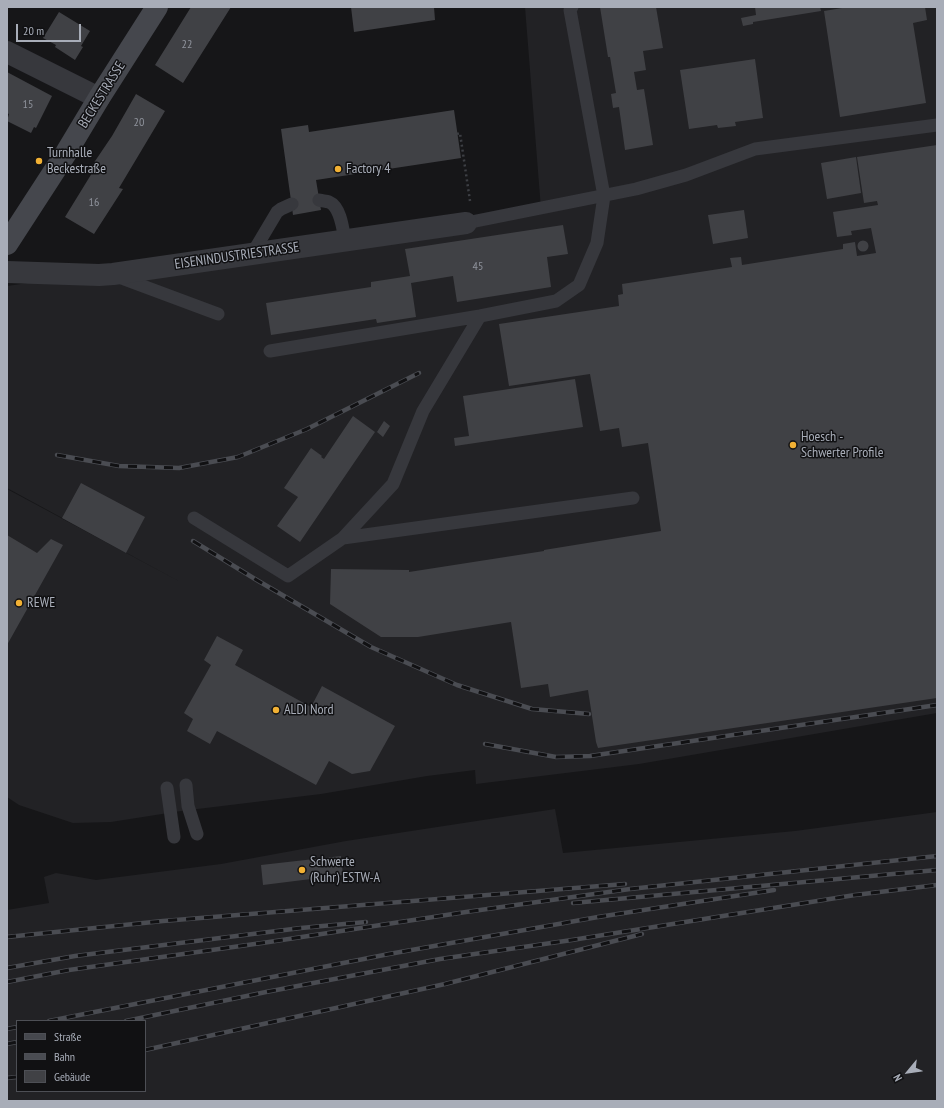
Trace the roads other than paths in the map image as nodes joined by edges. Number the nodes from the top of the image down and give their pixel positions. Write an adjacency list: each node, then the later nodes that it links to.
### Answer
1 (158, 7): 4 (main road, BECKESTRASSE)
2 (570, 8): 6 (lane)
3 (7, 52): 4 (street)
4 (99, 98): 11 (main road, BECKESTRASSE)
5 (937, 124): 6 (lane)
6 (604, 196): 9 (lane); 16 (lane)
7 (319, 200): 10 (lane)
8 (292, 204): 12 (lane)
9 (470, 222): 10 (street, EISENINDUSTRIESTRASSE)
10 (345, 241): 12 (street, EISENINDUSTRIESTRASSE)
11 (7, 244)
12 (252, 254): 14 (street, EISENINDUSTRIESTRASSE)
13 (7, 272): 14 (street, EISENINDUSTRIESTRASSE)
14 (113, 274): 15 (lane)
15 (218, 314)
16 (480, 316): 17 (lane); 20 (lane)
17 (270, 351)
18 (633, 498): 20 (lane)
19 (194, 518): 20 (lane)
20 (343, 538)
21 (186, 785): 23 (lane)
22 (167, 788): 24 (lane)
23 (197, 834)
24 (174, 837)

